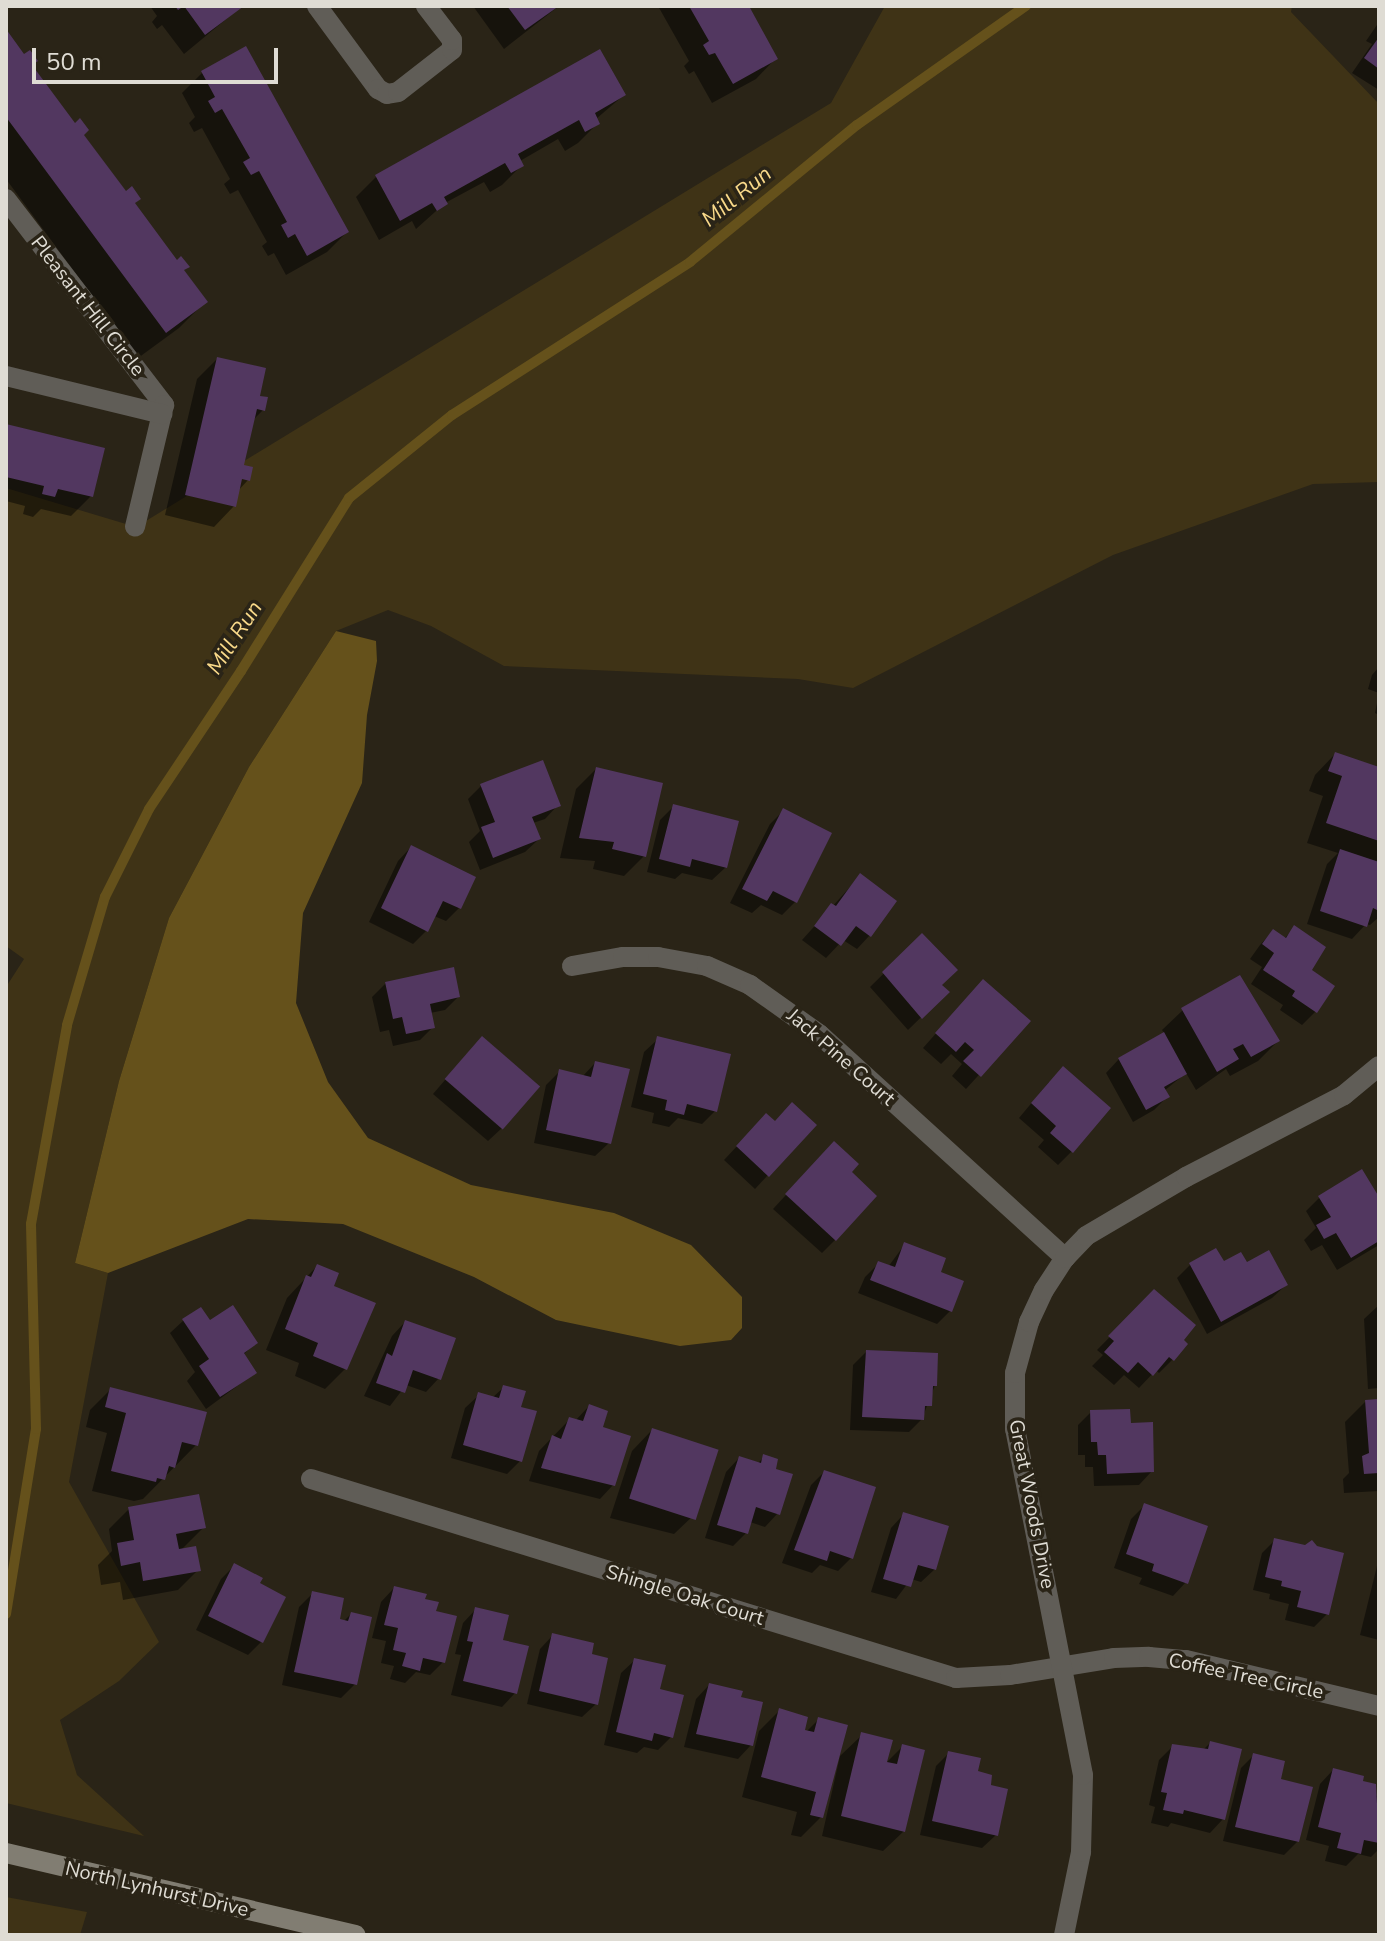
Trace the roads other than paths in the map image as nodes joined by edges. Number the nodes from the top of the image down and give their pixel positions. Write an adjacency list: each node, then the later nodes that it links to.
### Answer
1 (317, 6): 2 (street)
2 (426, 6)
3 (6, 199): 5 (street, Pleasant Hill Circle)
4 (6, 376): 5 (street, Pleasant Hill Circle)
5 (162, 414): 6 (street)
6 (135, 527)
7 (572, 966): 9 (street, Jack Pine Court)
8 (1378, 1069): 9 (street, Great Woods Drive)
9 (1065, 1258): 11 (street, Great Woods Drive)
10 (311, 1479): 11 (street, Shingle Oak Court)
11 (1064, 1665): 12 (street, Coffee Tree Circle); 15 (street, Great Woods Drive)
12 (1379, 1706)
13 (6, 1853): 14 (main road, North Lynhurst Drive)
14 (355, 1935)
15 (1064, 1935)

